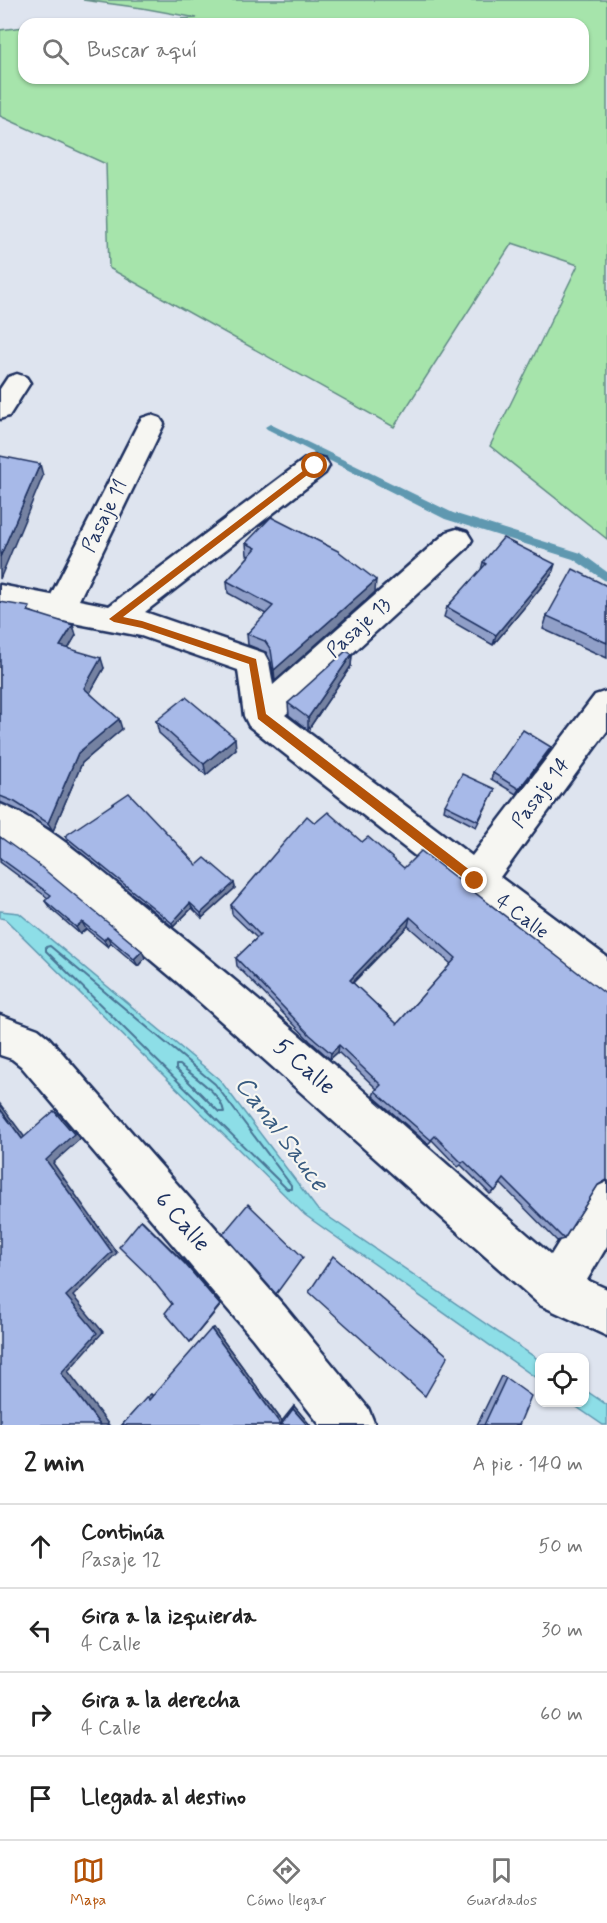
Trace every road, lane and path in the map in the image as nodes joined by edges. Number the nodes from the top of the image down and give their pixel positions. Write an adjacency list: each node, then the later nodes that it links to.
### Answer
1 (17, 383): 2 (street)
2 (0, 410)
3 (151, 424): 7 (street, Pasaje 11)
4 (315, 466): 8 (street)
5 (457, 540): 10 (street, Pasaje 13)
6 (0, 597): 7 (street)
7 (60, 607): 8 (street)
8 (114, 619): 10 (street)
9 (607, 705): 12 (street, Pasaje 14)
10 (261, 716): 12 (street, 4 Calle)
11 (0, 820): 16 (street, 5 Calle)
12 (475, 881): 13 (street, 4 Calle)
13 (607, 981)
14 (0, 1035): 18 (street, 6 Calle)
15 (607, 1204): 16 (street)
16 (556, 1289): 17 (street, 5 Calle)
17 (607, 1313)
18 (351, 1425)

